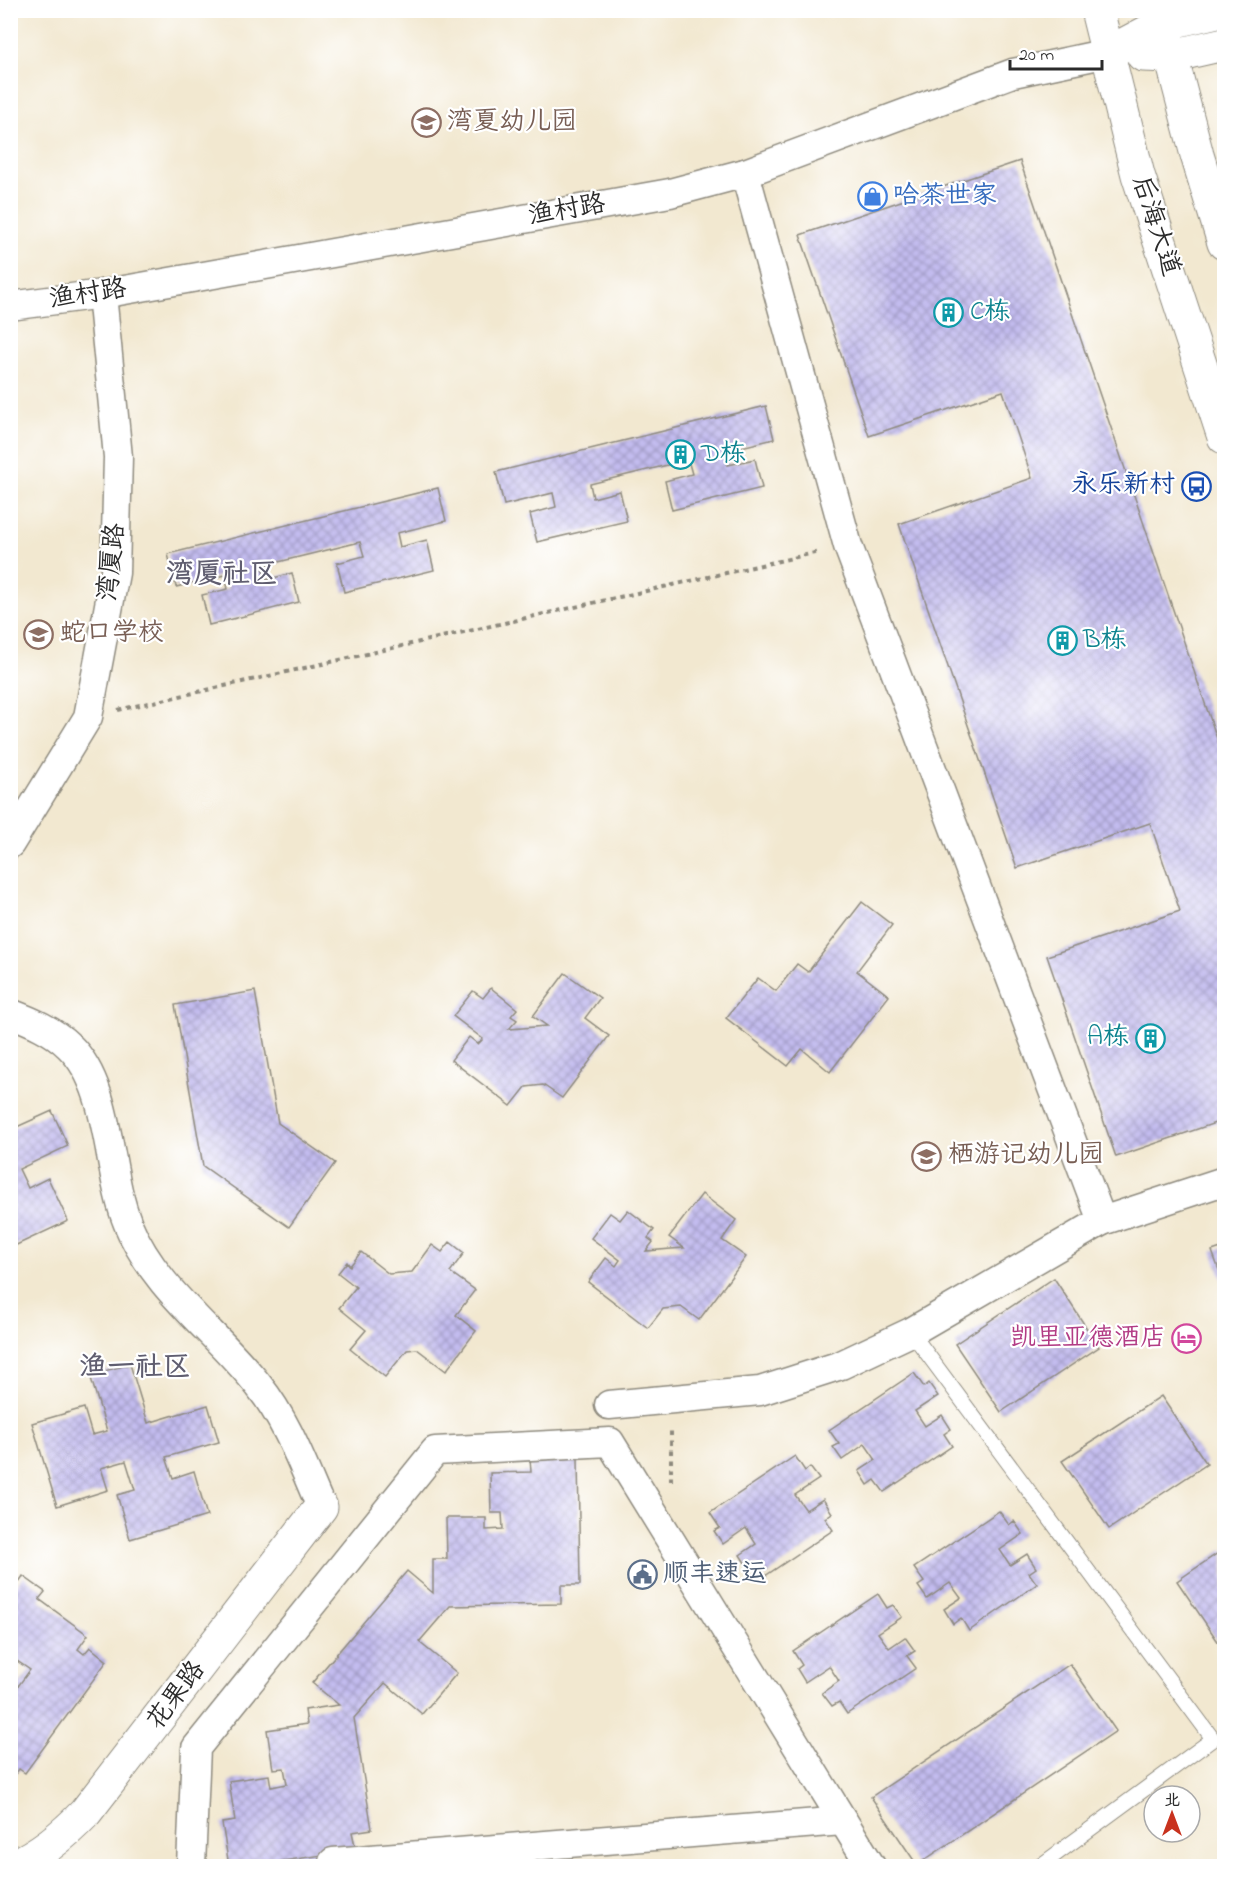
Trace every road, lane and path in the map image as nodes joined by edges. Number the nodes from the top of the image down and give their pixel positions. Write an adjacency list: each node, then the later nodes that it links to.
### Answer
1 (1097, 10): 5 (street, 后海大道)
2 (1222, 10): 3 (street)
3 (1161, 17): 5 (street); 6 (street)
4 (1224, 44): 6 (street)
5 (1108, 53): 6 (street); 7 (street, 渔村路); 11 (street, 后海大道)
6 (1172, 56): 8 (street)
7 (745, 173): 9 (street, 渔村路); 12 (street)
8 (1224, 243)
9 (102, 294): 10 (street, 渔村路); 13 (street, 湾厦路)
10 (10, 306)
11 (1224, 437)
12 (848, 546): 13 (path); 17 (street)
13 (88, 717): 14 (street, 湾厦路)
14 (10, 843)
15 (10, 1012): 22 (street)
16 (1224, 1181): 17 (street)
17 (1102, 1221): 18 (street)
18 (910, 1332): 19 (street); 28 (lane)
19 (671, 1401): 20 (street); 21 (path)
20 (609, 1405)
21 (648, 1503): 23 (street); 25 (street)
22 (321, 1507): 24 (street, 花果路)
23 (843, 1821): 26 (street); 27 (street)
24 (14, 1866)
25 (192, 1866)
26 (333, 1866)
27 (871, 1866)
28 (1040, 1866)

